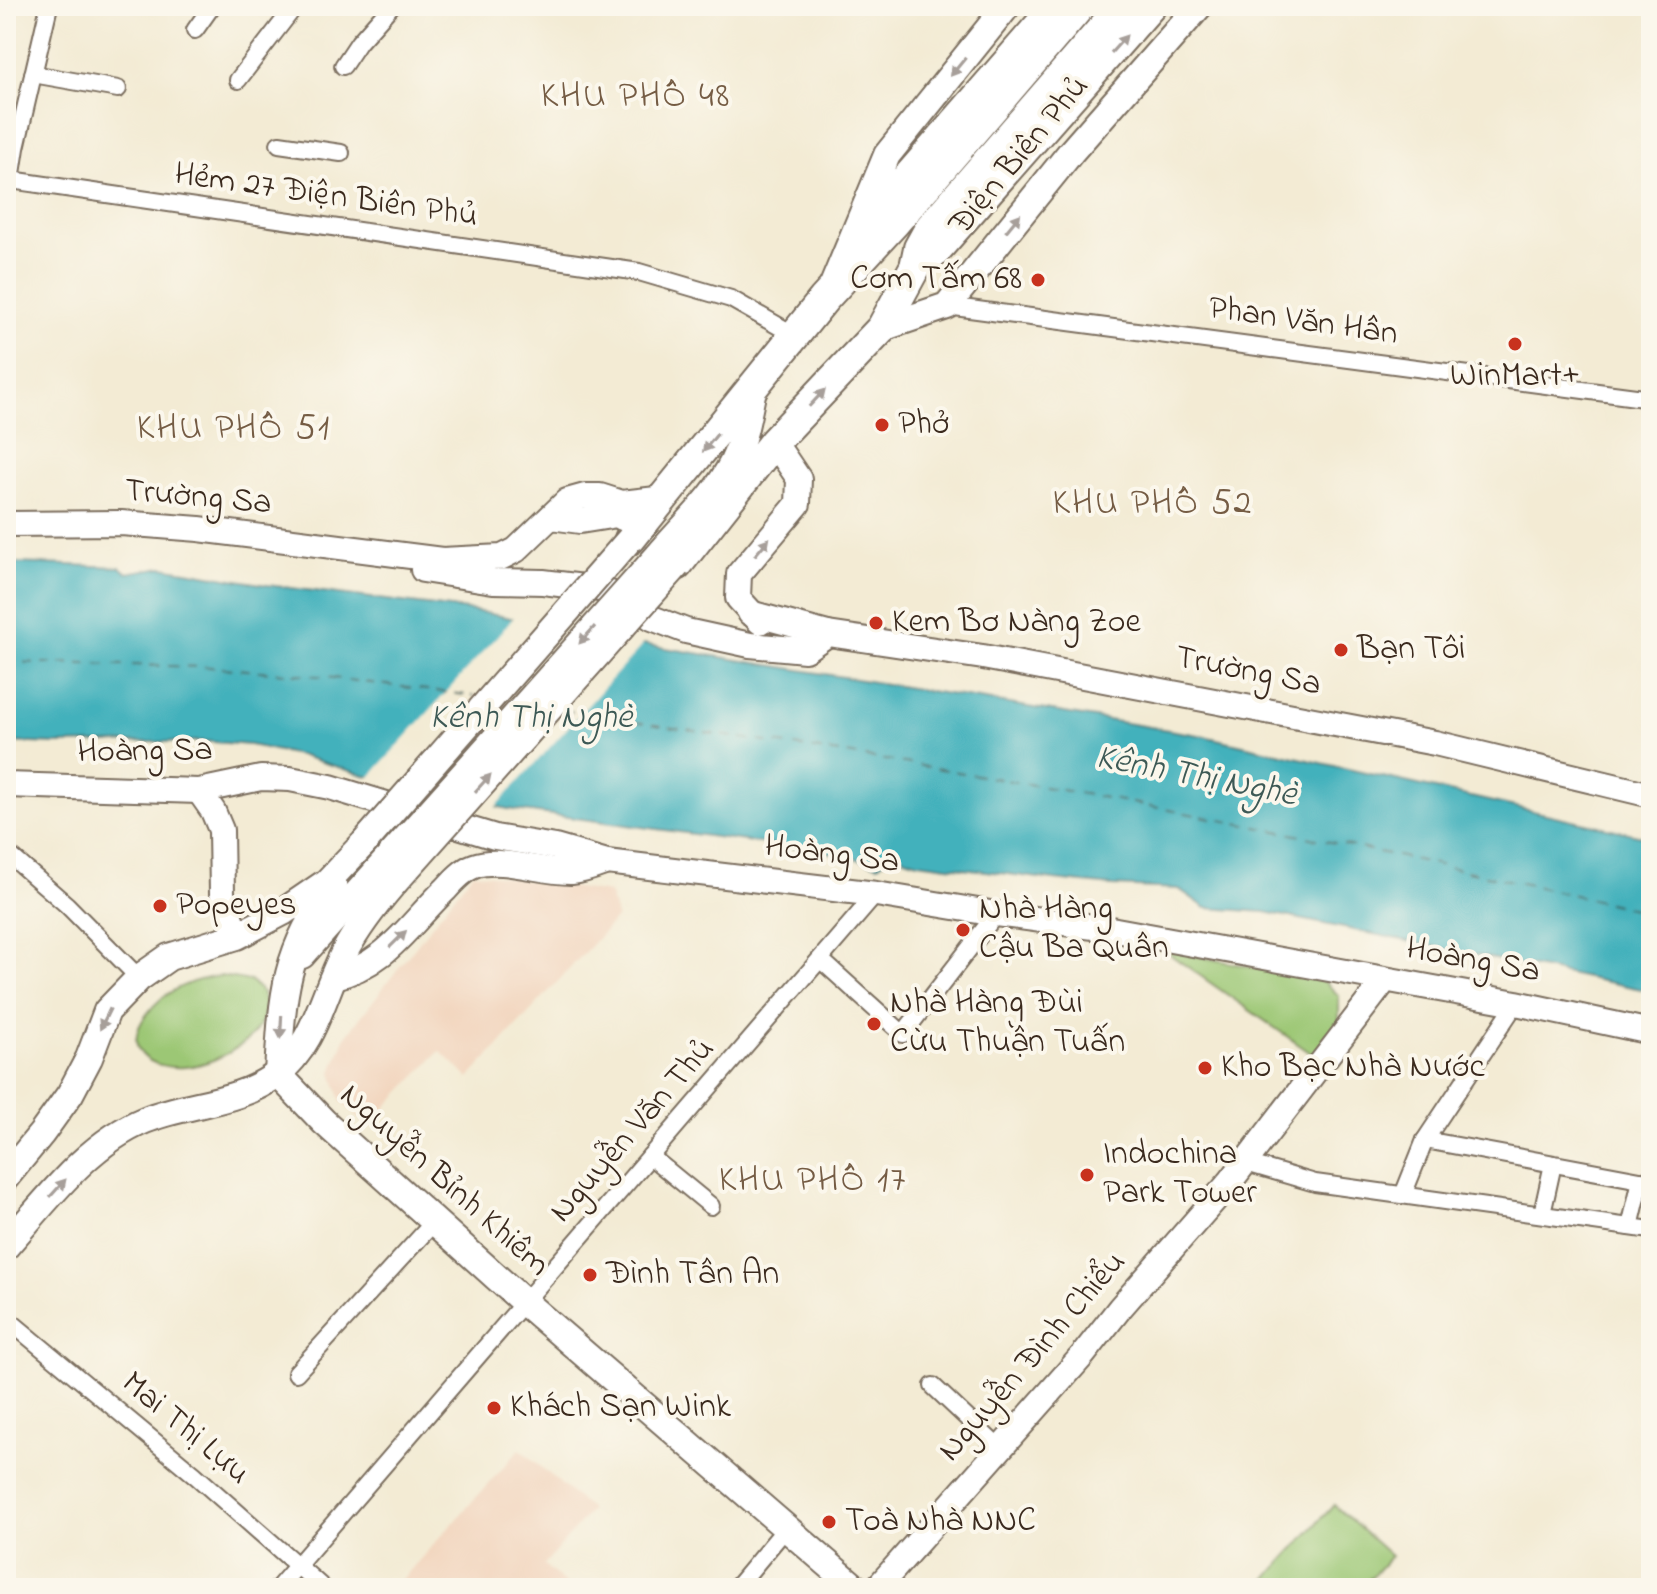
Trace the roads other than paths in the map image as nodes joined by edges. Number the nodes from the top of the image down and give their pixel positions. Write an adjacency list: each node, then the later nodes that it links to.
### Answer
1 (49, 6): 14 (street, Hẻm 27 Điện Biên Phủ)
2 (212, 6): 12 (street)
3 (295, 6): 15 (street)
4 (366, 6): 11 (street)
5 (1007, 6): 21 (main road, Điện Biên Phủ, one-way to 21)
6 (1054, 6): 19 (main road, Điện Biên Phủ)
7 (1080, 6): 19 (highway, Điện Biên Phủ)
8 (1122, 6): 20 (highway, Điện Biên Phủ)
9 (1153, 6): 20 (main road, Điện Biên Phủ, one-way to 9)
10 (1199, 6): 22 (main road, Điện Biên Phủ, one-way to 10)
11 (386, 12): 13 (street)
12 (195, 30)
13 (343, 66)
14 (33, 74): 16 (street); 24 (street, Hẻm 27 Điện Biên Phủ)
15 (238, 80)
16 (118, 89)
17 (279, 144): 18 (street)
18 (341, 153)
19 (871, 248): 21 (highway, Điện Biên Phủ)
20 (915, 267): 23 (highway, Điện Biên Phủ)
21 (829, 295): 24 (highway, Điện Biên Phủ)
22 (947, 306): 23 (main road, Điện Biên Phủ); 26 (street, Phan Văn Hân)
23 (882, 328): 27 (highway, Điện Biên Phủ, one-way to 23)
24 (796, 336): 25 (highway, Điện Biên Phủ)
25 (753, 389): 28 (highway, Điện Biên Phủ, one-way to 28); 33 (main road)
26 (1651, 399)
27 (774, 442): 33 (highway, Điện Biên Phủ); 34 (street, one-way to 27)
28 (665, 498): 29 (street); 31 (highway, Điện Biên Phủ)
29 (551, 517): 31 (street); 32 (street)
30 (6, 524): 32 (street, Trường Sa)
31 (634, 534): 42 (main road, bridge)
32 (395, 554): 36 (street, Trường Sa)
33 (668, 560): 42 (main road, bridge)
34 (750, 613): 35 (street, Trường Sa); 37 (street)
35 (828, 634): 36 (street, Trường Sa); 37 (street, Trường Sa); 40 (street, Trường Sa)
36 (720, 638): 37 (street, Trường Sa)
37 (759, 638)
38 (6, 785): 39 (street, Hoàng Sa)
39 (199, 791): 43 (street, Hoàng Sa); 46 (street)
40 (1651, 795)
41 (6, 852): 48 (street)
42 (369, 862): 46 (main road); 49 (main road); 53 (main road, one-way to 53)
43 (607, 862): 44 (street, Hoàng Sa); 49 (street, one-way to 43)
44 (876, 894): 45 (street, Hoàng Sa); 47 (street, Nguyễn Văn Thủ)
45 (996, 914): 47 (street); 50 (street, Hoàng Sa)
46 (237, 936): 48 (main road)
47 (821, 960): 55 (street, Nguyễn Văn Thủ)
48 (139, 978): 58 (main road, one-way to 58)
49 (332, 978): 53 (main road)
50 (1385, 980): 51 (street, Hoàng Sa); 56 (street, Nguyễn Đình Chiểu)
51 (1516, 1003): 52 (street, Hoàng Sa); 54 (street)
52 (1651, 1032)
53 (278, 1074): 63 (main road, Nguyễn Bỉnh Khiêm); 66 (main road, one-way to 53)
54 (1425, 1140): 57 (street); 60 (street)
55 (650, 1156): 61 (street); 67 (street, Nguyễn Văn Thủ)
56 (1243, 1162): 60 (street); 71 (street, Nguyễn Đình Chiểu)
57 (1553, 1164): 59 (street); 62 (street)
58 (6, 1177)
59 (1646, 1181): 64 (street)
60 (1403, 1195): 62 (street)
61 (711, 1206)
62 (1542, 1214): 64 (street)
63 (434, 1222): 67 (main road, Nguyễn Bỉnh Khiêm); 69 (street)
64 (1630, 1227): 65 (street)
65 (1651, 1230)
66 (6, 1246)
67 (524, 1302): 72 (main road, Nguyễn Bỉnh Khiêm); 73 (street, Nguyễn Văn Thủ)
68 (6, 1318): 73 (street, Mai Thị Lựu)
69 (296, 1373)
70 (933, 1386): 71 (street)
71 (1000, 1449): 78 (street, Nguyễn Đình Chiểu)
72 (786, 1528): 76 (street); 77 (main road, Nguyễn Bỉnh Khiêm)
73 (297, 1566): 74 (street, Nguyễn Văn Thủ); 75 (street, Mai Thị Lựu)
74 (278, 1588)
75 (323, 1588)
76 (736, 1588)
77 (856, 1588)
78 (877, 1588)

